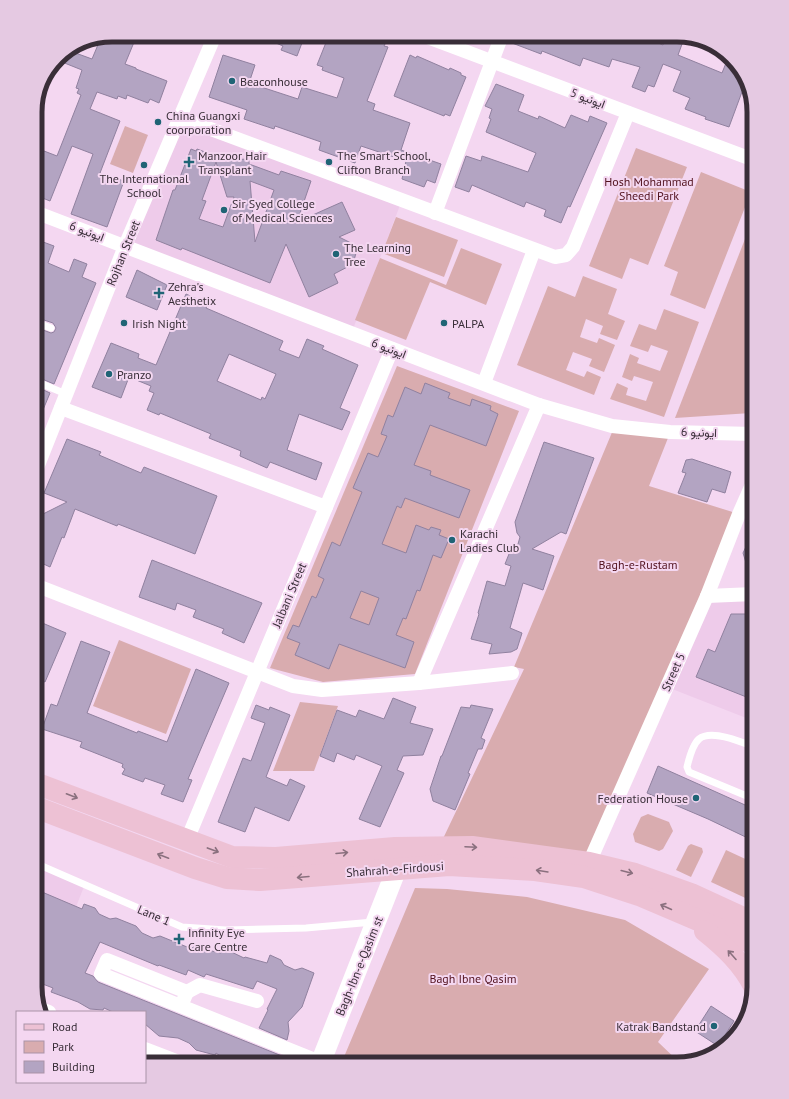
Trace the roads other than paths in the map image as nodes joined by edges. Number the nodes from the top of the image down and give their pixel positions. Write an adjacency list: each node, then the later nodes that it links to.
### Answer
1 (212, 42): 6 (street, Rojhan Street)
2 (441, 42): 4 (street, ایونیو 5)
3 (499, 42): 4 (street)
4 (492, 61): 5 (street, ایونیو 5); 8 (street)
5 (628, 113): 7 (street, ایونیو 5); 11 (street)
6 (181, 118): 8 (street); 10 (street, Rojhan Street)
7 (747, 154)
8 (435, 213): 11 (street)
9 (42, 215): 10 (street, ایونیو 6)
10 (125, 246): 14 (street, ایونیو 6); 17 (street, Rojhan Street)
11 (534, 250): 15 (street)
12 (42, 325): 13 (lane)
13 (51, 328)
14 (392, 349): 15 (street, ایونیو 6); 23 (street, Jalbani Street)
15 (484, 383): 18 (street, ایونیو 6)
16 (42, 384): 17 (lane)
17 (66, 394): 19 (street, Rojhan Street)
18 (539, 405): 20 (street, ایونیو 6); 29 (street)
19 (61, 408): 21 (street, Rojhan Street); 23 (street)
20 (747, 434)
21 (42, 441)
22 (747, 496): 26 (street, Street 5)
23 (326, 507): 27 (street, Jalbani Street)
24 (42, 587): 27 (street)
25 (747, 594): 26 (street)
26 (707, 596): 35 (street, Street 5)
27 (257, 673): 29 (street); 34 (street, Jalbani Street)
28 (512, 673): 29 (street)
29 (419, 684)
30 (747, 745): 32 (lane)
31 (42, 786): 34 (main road, Shahrah-e-Firdousi, one-way to 34)
32 (747, 796)
33 (42, 810): 37 (main road, Shahrah-e-Firdousi, one-way to 33)
34 (187, 840): 35 (main road, Shahrah-e-Firdousi, one-way to 35)
35 (589, 863): 39 (main road, Shahrah-e-Firdousi, one-way to 39)
36 (42, 866): 40 (lane, Lane 1)
37 (397, 868): 38 (main road, Shahrah-e-Firdousi, one-way to 37); 40 (street, Bagh-Ibn-e-Qasim st)
38 (690, 918): 41 (main road, Shahrah-e-Firdousi); 42 (main road, one-way to 38)
39 (747, 919)
40 (376, 922): 49 (street, Bagh-Ibn-e-Qasim st)
41 (747, 941)
42 (747, 973)
43 (187, 992): 44 (street); 45 (street); 45 (street)
44 (257, 1000)
45 (182, 1006): 48 (street)
46 (146, 1049): 47 (street)
47 (166, 1057)
48 (305, 1057)
49 (322, 1057)

